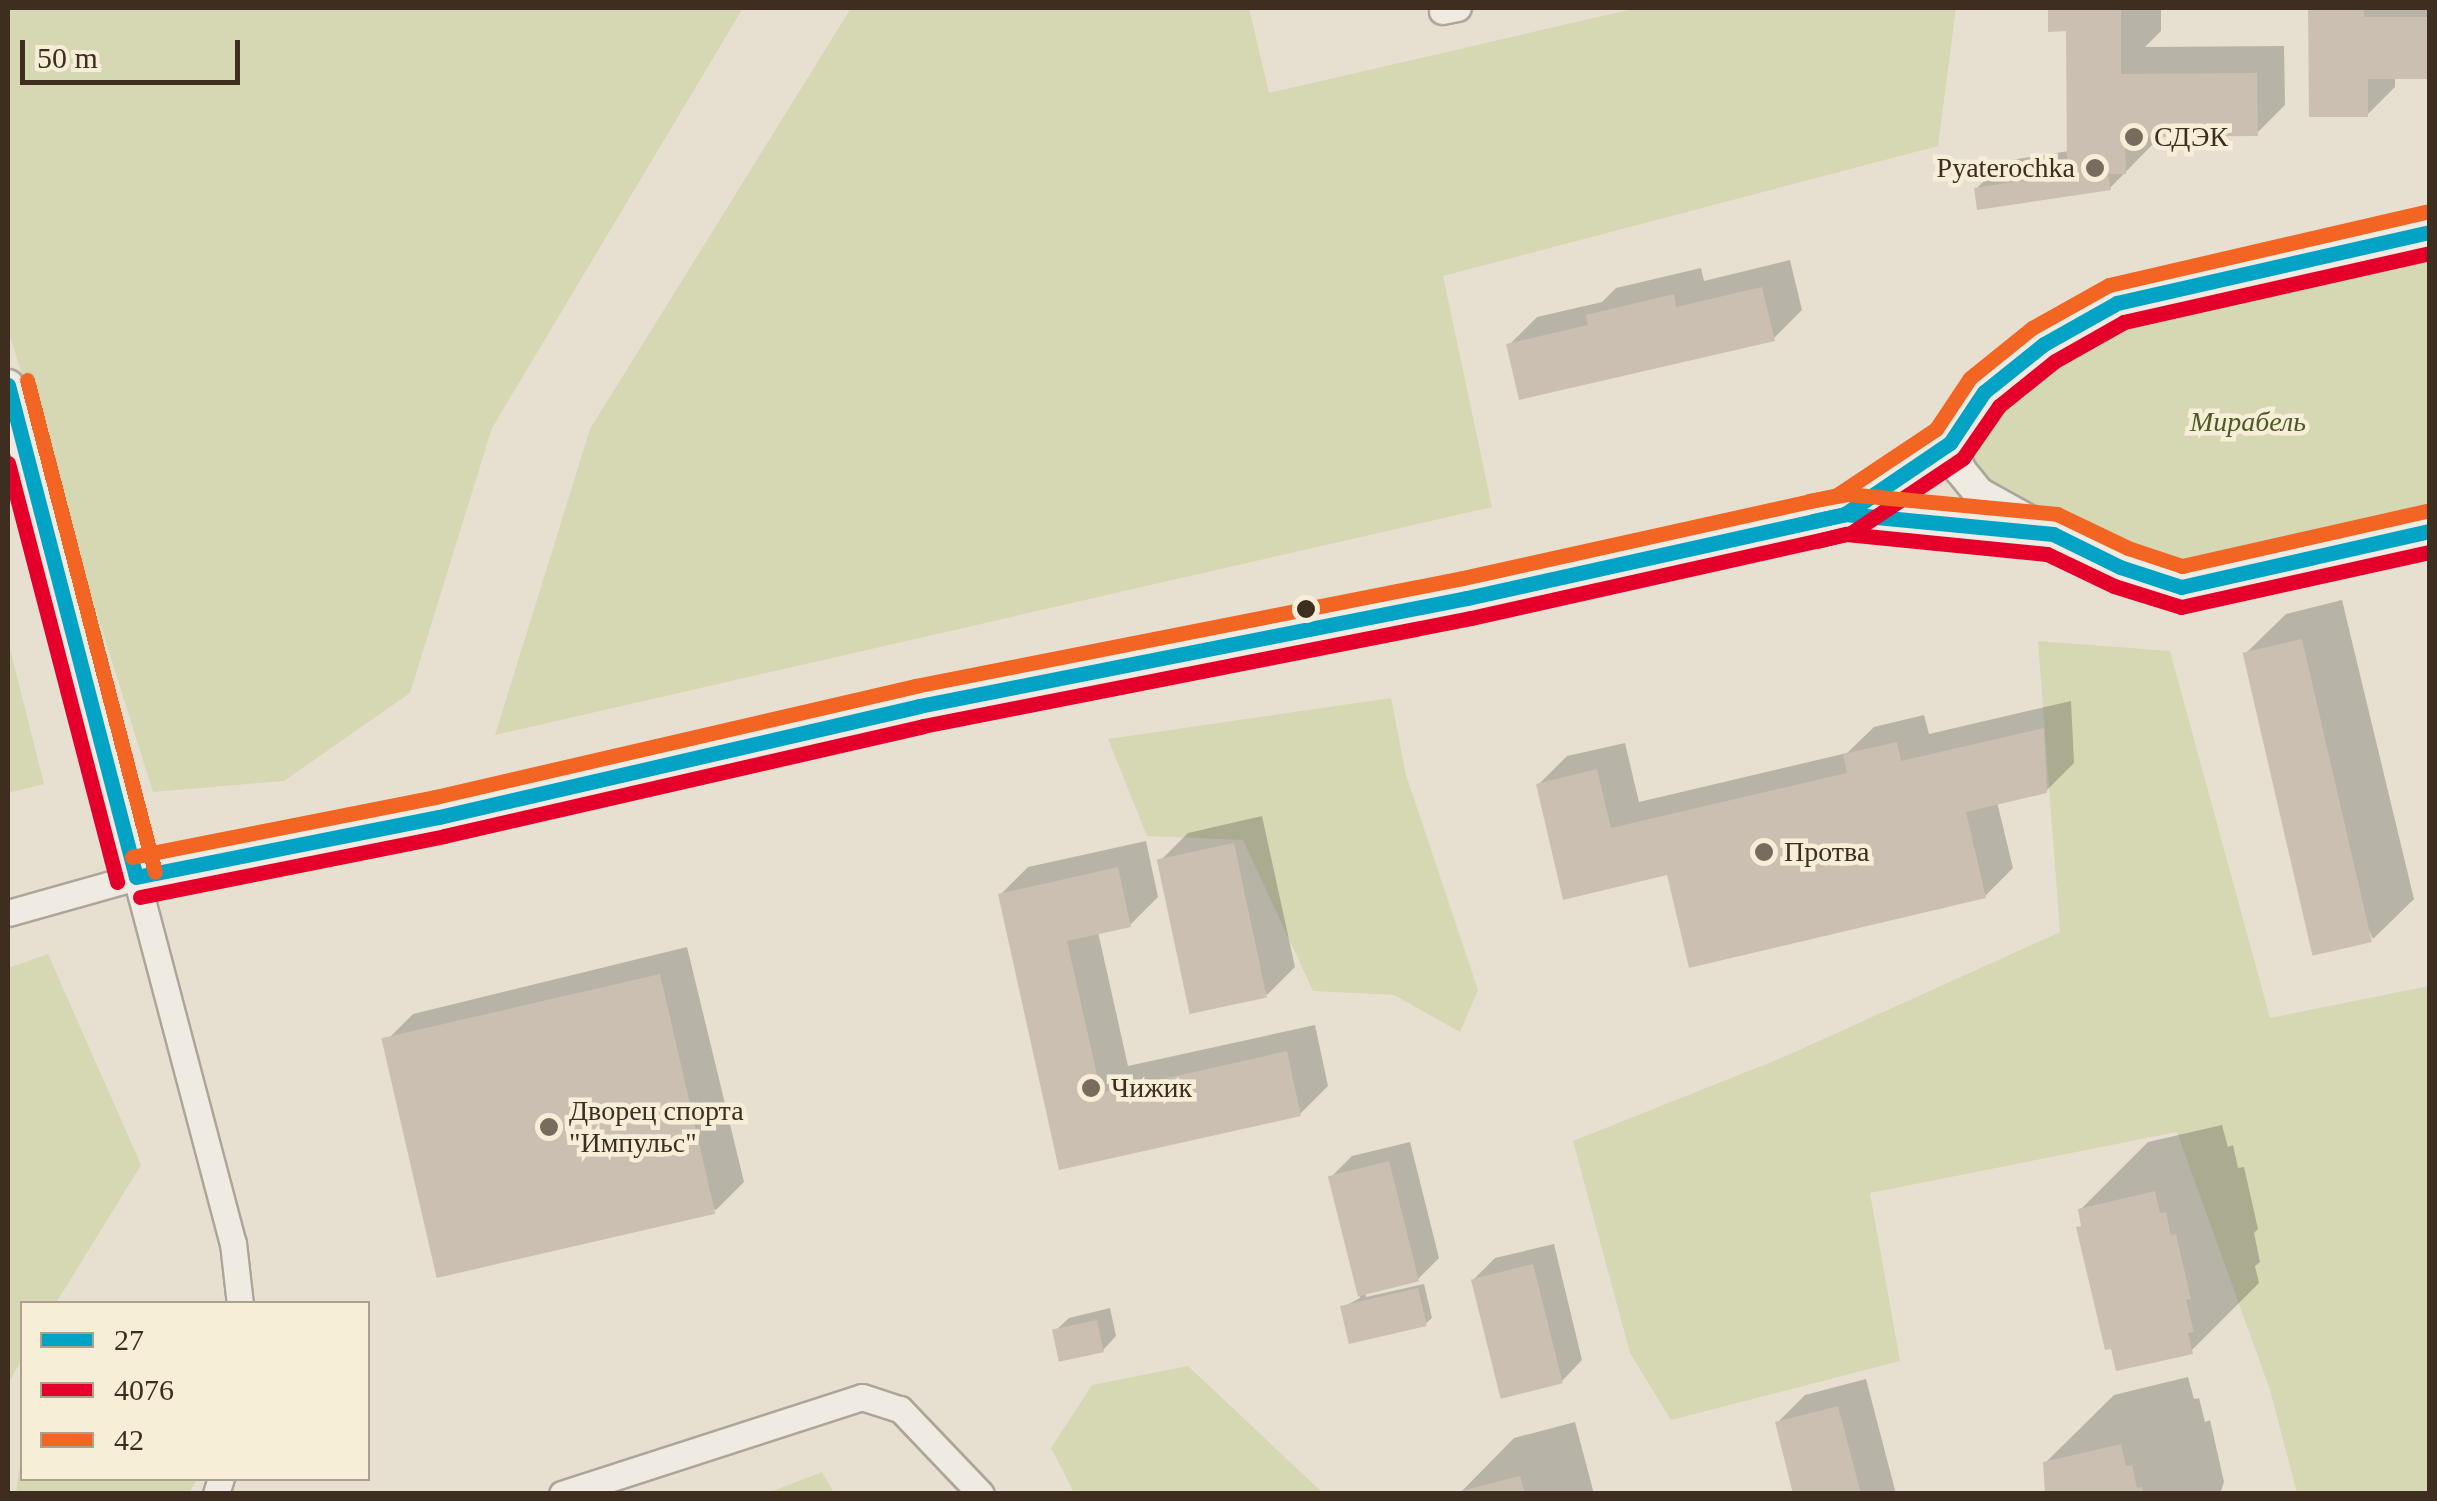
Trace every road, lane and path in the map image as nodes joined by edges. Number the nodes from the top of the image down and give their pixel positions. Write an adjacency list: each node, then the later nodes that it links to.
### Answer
1 (2430, 232): 3 (street)
2 (8, 385): 7 (street)
3 (1950, 443): 4 (street); 6 (street)
4 (1845, 514): 6 (street); 7 (street)
5 (2430, 531): 6 (street)
6 (2052, 534)
7 (136, 877): 8 (street); 9 (street)
8 (8, 913)
9 (240, 1301)
10 (562, 1494): 11 (street)
11 (982, 1494)

